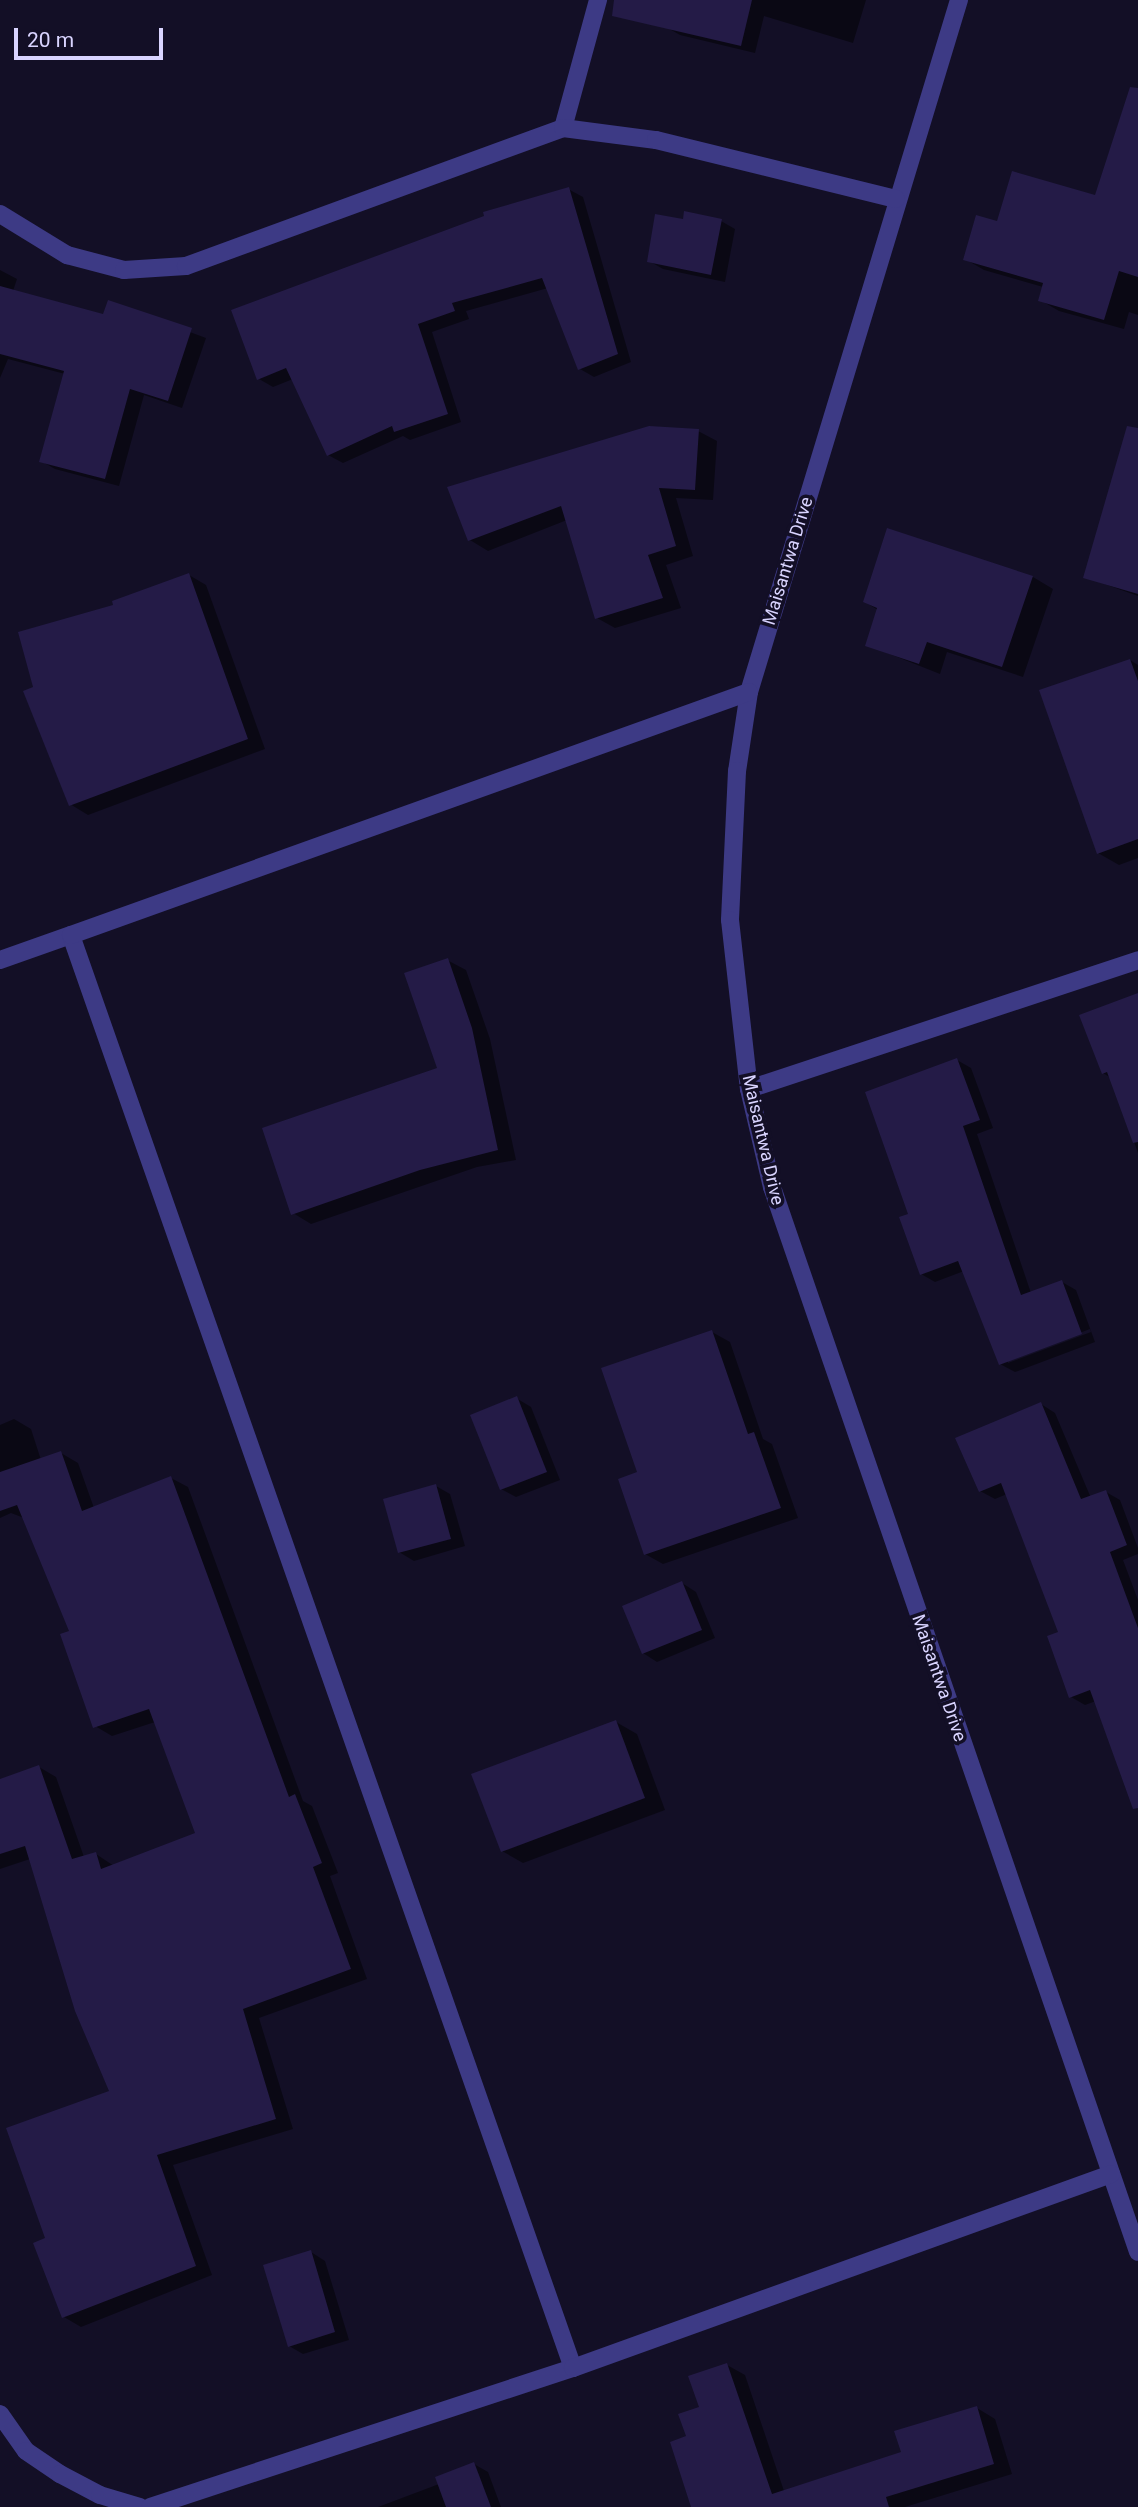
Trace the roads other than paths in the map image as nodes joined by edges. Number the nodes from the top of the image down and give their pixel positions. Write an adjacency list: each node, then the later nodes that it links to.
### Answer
1 (598, 0): 3 (street)
2 (958, 0): 4 (street, Maisantwa Drive)
3 (563, 128): 4 (street); 5 (street)
4 (896, 199): 6 (street, Maisantwa Drive)
5 (0, 214)
6 (749, 692): 7 (street); 10 (street, Maisantwa Drive)
7 (71, 935): 8 (street); 13 (street)
8 (0, 960)
9 (1138, 960): 10 (street)
10 (748, 1089): 11 (street, Maisantwa Drive)
11 (1111, 2174): 12 (street, Maisantwa Drive); 13 (street)
12 (1138, 2252)
13 (573, 2368): 16 (street)
14 (0, 2414): 15 (street)
15 (140, 2507)
16 (150, 2507)

